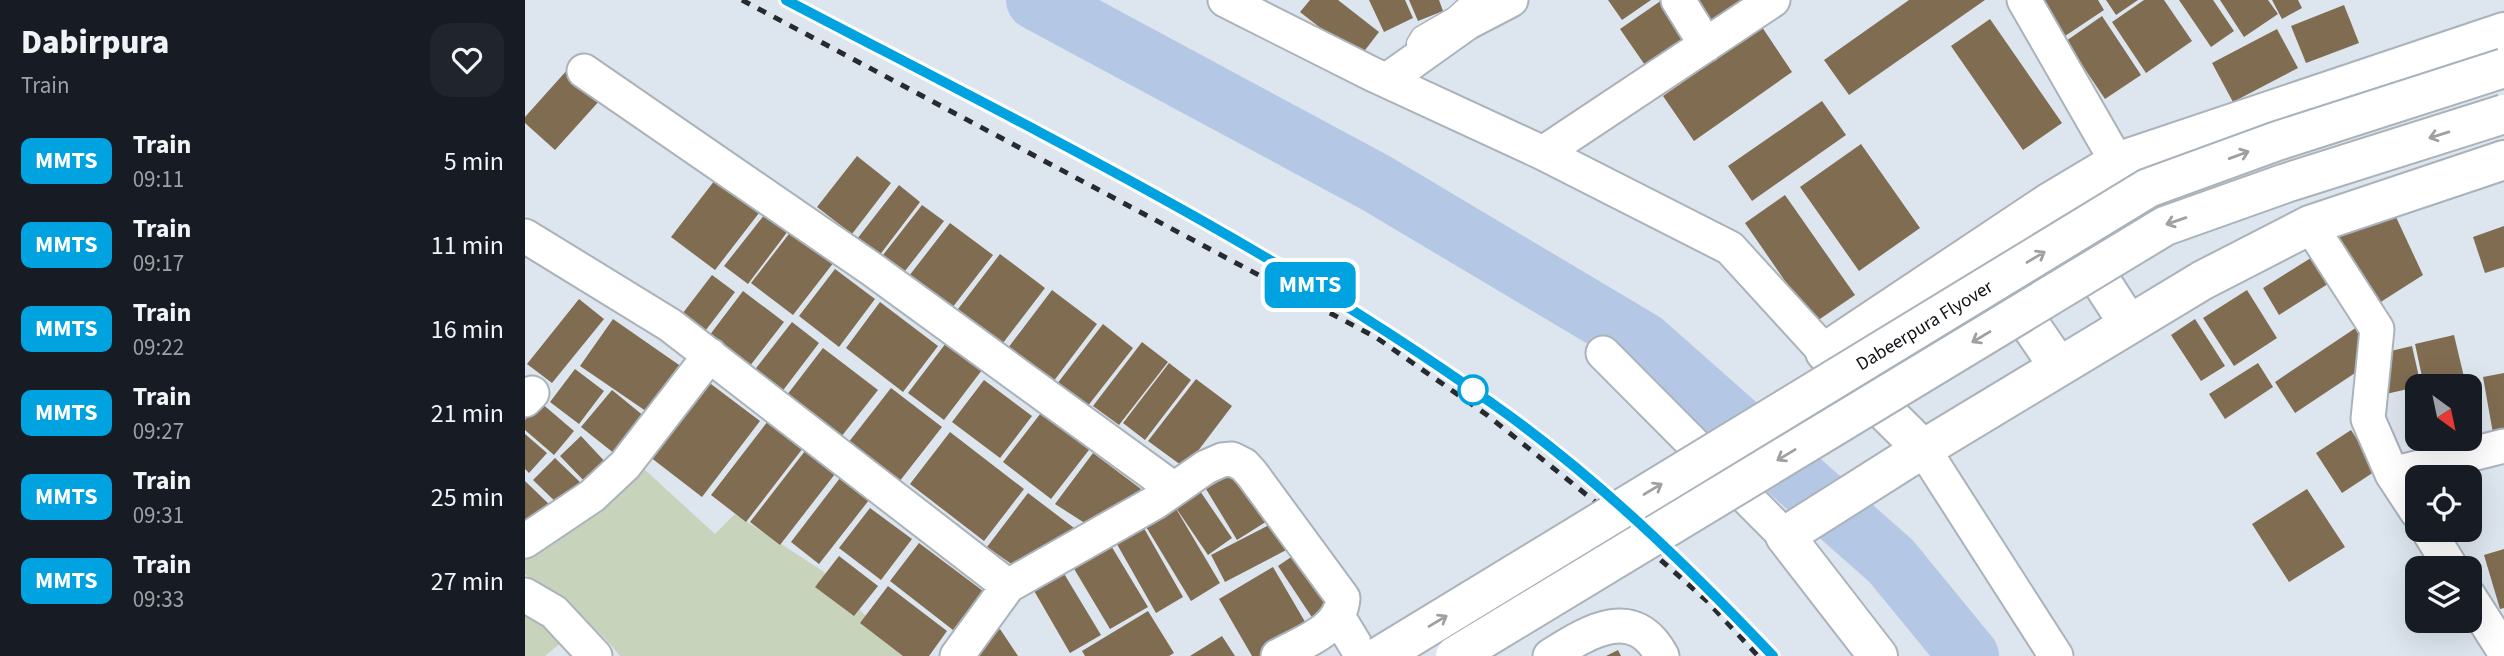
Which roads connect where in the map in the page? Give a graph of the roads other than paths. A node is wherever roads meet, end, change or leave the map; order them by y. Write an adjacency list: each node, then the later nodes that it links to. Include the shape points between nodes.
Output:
1 (1225, 0): 12 (street)
2 (1471, 0): 9 (lane, via 1420,34 1415,43)
3 (1511, 0): 9 (street, via 1467,23)
4 (1678, 0): 8 (street)
5 (2024, 0): 16 (street)
6 (1764, 3): 8 (street)
7 (2504, 32): 16 (main road)
8 (1706, 45): 14 (street)
9 (1419, 58): 12 (street)
10 (2504, 68): 42 (main road, Dabeerpura Flyover, one-way to 10, bridge, via 2148,188)
11 (584, 71): 29 (street, via 873,270)
12 (1387, 80): 14 (street)
13 (2504, 114): 43 (main road, Dabeerpura Flyover, one-way to 43, bridge, via 2165,226)
14 (1543, 153): 22 (street, via 1730,248)
15 (2504, 160): 18 (main road)
16 (2117, 162): 17 (main road)
17 (2050, 202): 20 (main road); 21 (main road)
18 (2309, 225): 21 (main road); 28 (street, via 2377,329 2368,419)
19 (525, 236): 24 (street, via 670,325)
20 (1978, 250): 22 (main road); 25 (main road)
21 (2128, 323): 25 (main road)
22 (1825, 352): 27 (main road)
23 (1603, 353): 32 (street)
24 (710, 355): 31 (street, via 625,466 592,496); 33 (street)
25 (2059, 367): 27 (main road)
26 (2504, 446): 28 (street)
27 (1914, 455): 32 (main road); 47 (street)
28 (2392, 474): 30 (street)
29 (1174, 489): 33 (street); 36 (street, via 1222,460 1244,465 1338,589 1343,598)
30 (2405, 494)
31 (525, 541)
32 (1795, 543): 46 (main road)
33 (1008, 586): 39 (street)
34 (525, 595): 38 (street, via 554,612)
35 (2482, 616): 37 (street)
36 (1339, 618): 40 (street); 41 (street)
37 (2504, 651)
38 (596, 656)
39 (957, 656)
40 (1279, 656)
41 (1362, 656)
42 (1380, 656)
43 (1455, 656)
44 (1550, 656): 45 (street, via 1591,631 1613,626 1639,630)
45 (1662, 656)
46 (1878, 656)
47 (2056, 656)

